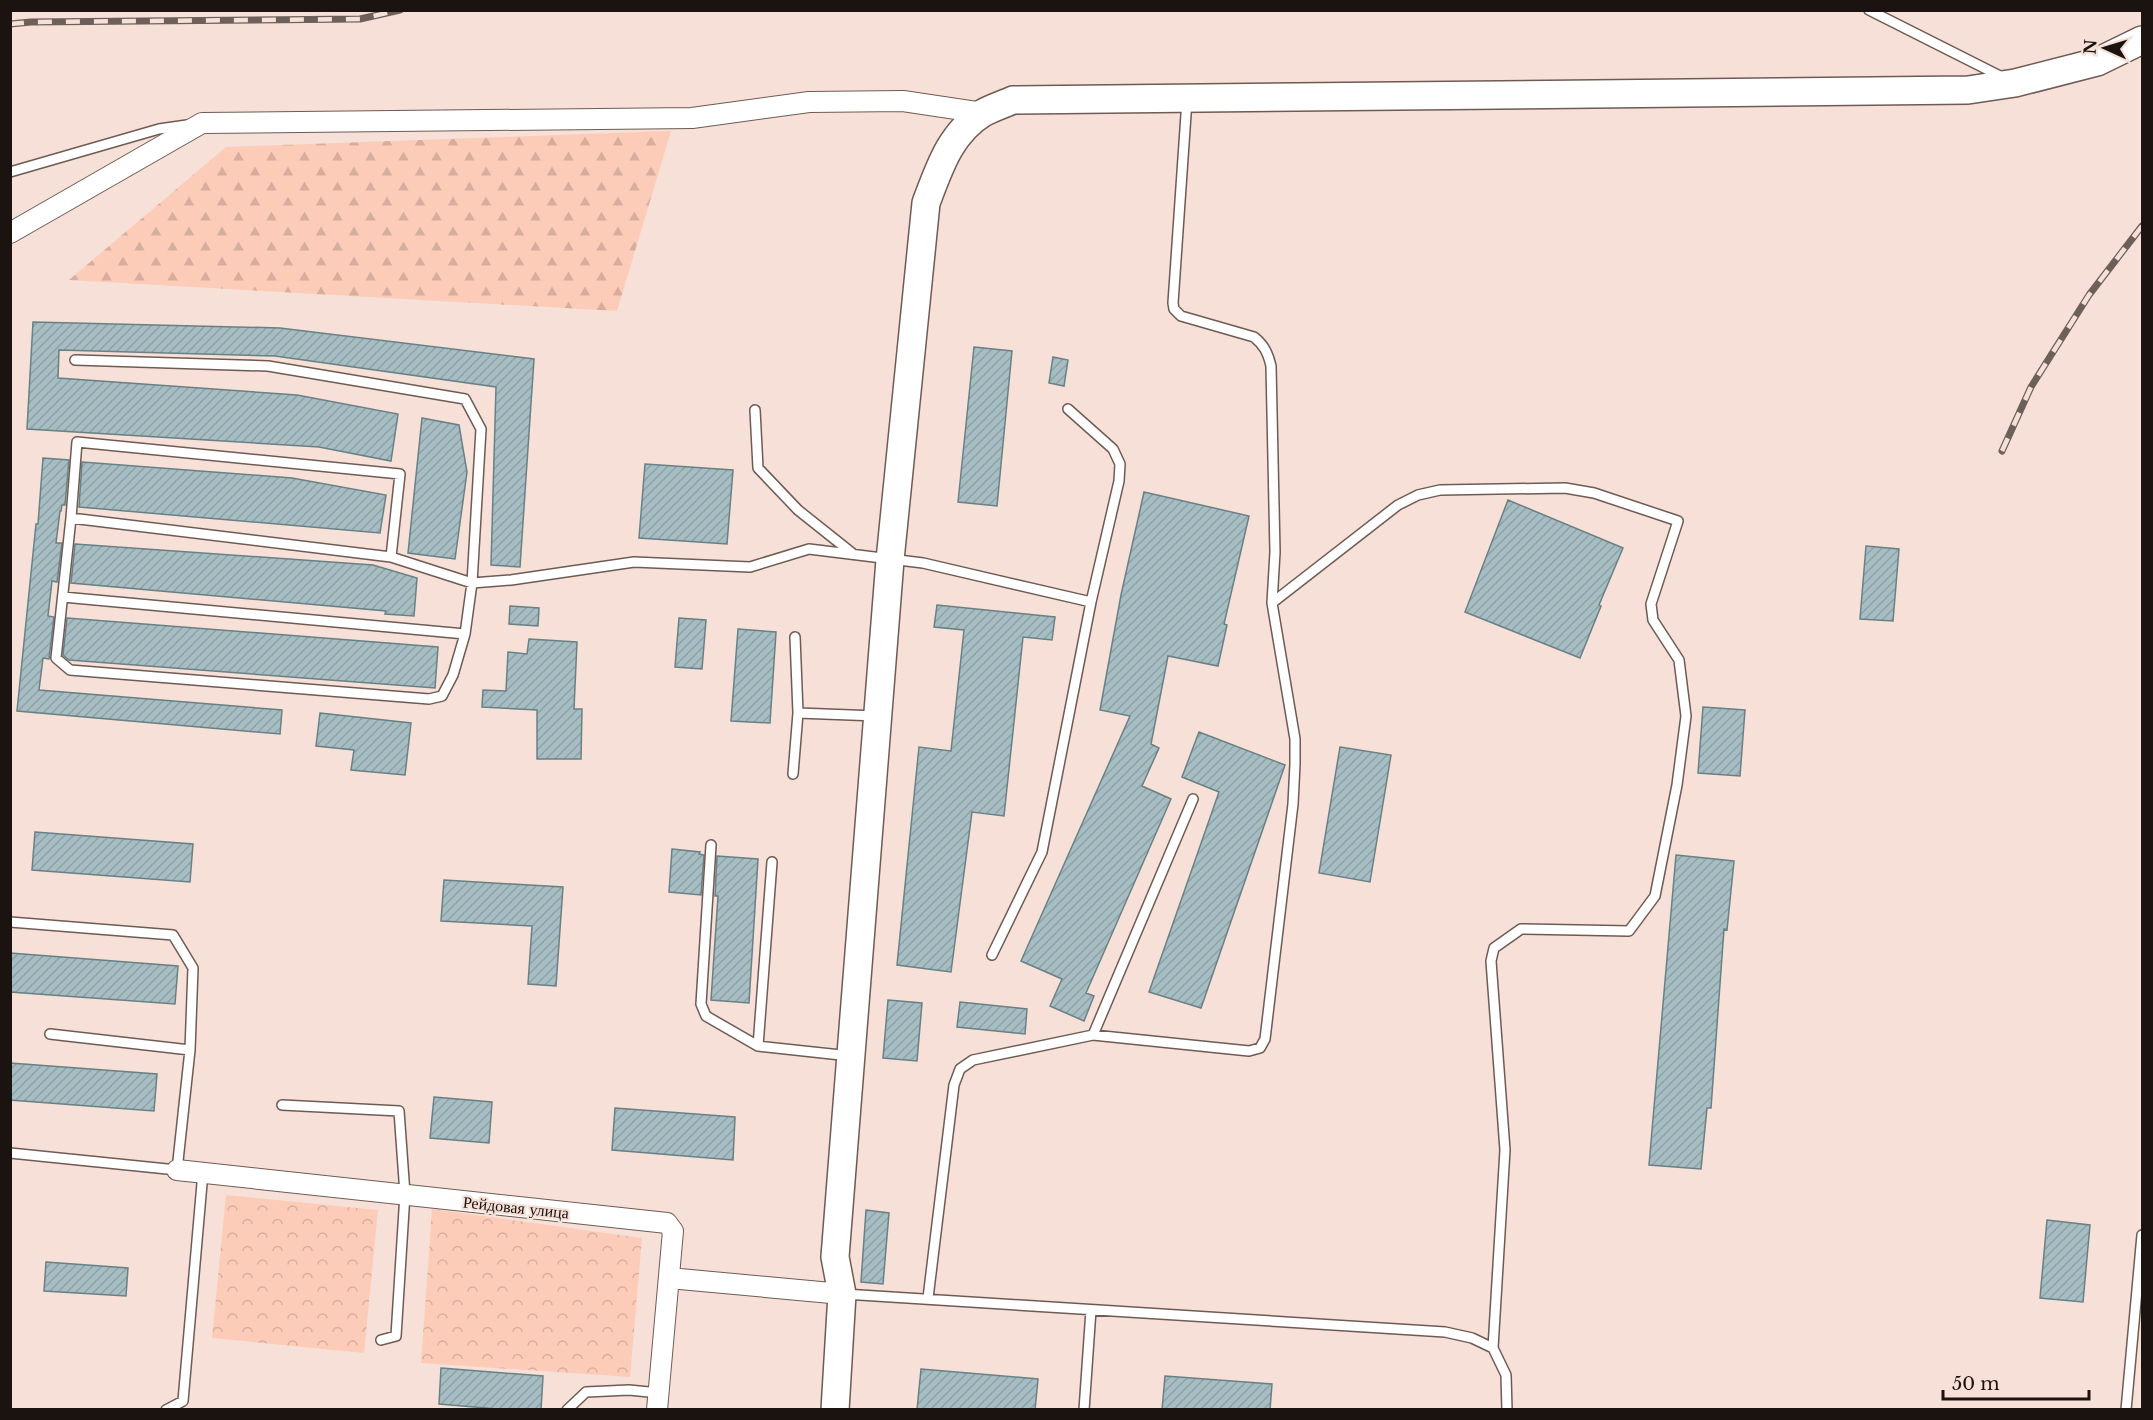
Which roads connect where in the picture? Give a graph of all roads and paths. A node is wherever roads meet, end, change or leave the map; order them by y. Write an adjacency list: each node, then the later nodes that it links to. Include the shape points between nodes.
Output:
1 (1869, 10): 3 (lane)
2 (2142, 40): 3 (main road, via 2097,62)
3 (2015, 83): 4 (main road, via 1968,90)
4 (1187, 99): 5 (main road, via 1013,100); 19 (lane, via 1174,309 1181,316 1254,337 1269,355 1275,552)
5 (983, 113): 6 (street, via 880,101 809,102 692,118); 15 (main road, via 954,141 926,203)
6 (201, 123): 7 (lane, via 159,129); 8 (street)
7 (10, 172)
8 (10, 233)
9 (75, 360): 16 (lane, via 268,366 465,399 481,429)
10 (1068, 409): 18 (lane, via 1113,449 1120,464)
11 (755, 410): 13 (lane, via 759,468 798,510)
12 (71, 518): 14 (lane); 14 (lane, via 77,442 400,474); 17 (lane)
13 (854, 555): 15 (lane); 16 (lane, via 809,549 750,567 634,562)
14 (391, 557): 16 (lane)
15 (890, 560): 18 (lane, via 923,563); 23 (main road)
16 (472, 583): 20 (lane)
17 (63, 597): 20 (lane); 20 (lane, via 56,658 70,670 429,699 442,696 453,675)
18 (1091, 602): 29 (lane, via 1041,852)
19 (1272, 603): 31 (lane, via 1295,739 1295,764 1265,1039 1260,1047 1249,1051); 46 (lane, via 1398,505 1440,490 1565,488 1594,493 1678,521 1651,604 1653,620 1679,660 1686,716 1655,896 1629,931 1521,929 1494,948 1491,961 1505,1150)
20 (465, 634)
21 (795, 637): 22 (lane)
22 (798, 713): 23 (lane); 24 (lane)
23 (877, 716): 34 (main road)
24 (794, 774)
25 (1193, 799): 31 (lane)
26 (711, 845): 32 (lane, via 701,1004 706,1016)
27 (772, 862): 32 (lane)
28 (10, 922): 33 (lane, via 173,935 193,968)
29 (992, 955)
30 (50, 1034): 33 (lane)
31 (1093, 1035): 43 (lane, via 973,1060 960,1069 954,1085)
32 (758, 1046): 34 (lane)
33 (190, 1050): 37 (lane)
34 (852, 1056): 42 (main road, via 835,1257)
35 (282, 1105): 39 (lane, via 399,1111)
36 (10, 1153): 37 (lane)
37 (177, 1170): 38 (street, Рейдовая улица)
38 (203, 1172): 39 (street, Рейдовая улица); 48 (lane, via 183,1401)
39 (405, 1194): 41 (street, Рейдовая улица, via 668,1223 673,1231); 45 (lane, via 396,1336)
40 (2142, 1235): 53 (lane)
41 (669, 1278): 42 (street); 47 (street, Рейдовая улица)
42 (842, 1294): 43 (lane); 50 (main road)
43 (928, 1298): 44 (lane)
44 (1091, 1310): 46 (lane, via 1445,1332); 51 (lane)
45 (381, 1340)
46 (1493, 1348): 52 (lane, via 1506,1375)
47 (658, 1401): 49 (lane, via 629,1390 586,1392)
48 (166, 1410)
49 (567, 1410)
50 (835, 1410)
51 (1084, 1410)
52 (1507, 1410)
53 (2126, 1410)

